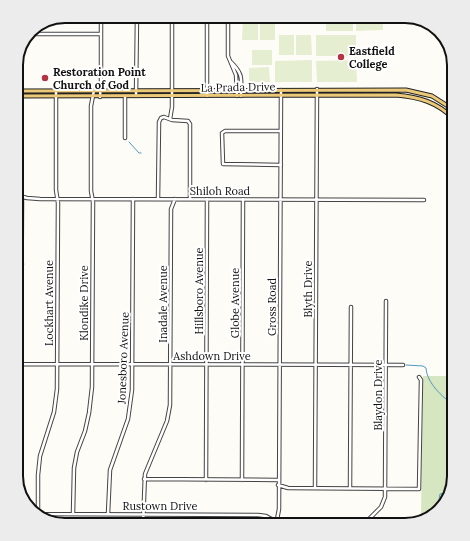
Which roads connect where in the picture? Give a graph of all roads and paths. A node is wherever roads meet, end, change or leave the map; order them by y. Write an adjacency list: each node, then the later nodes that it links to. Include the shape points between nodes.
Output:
1 (102, 23): 7 (street)
2 (137, 23): 16 (street)
3 (172, 23): 20 (street)
4 (207, 23): 21 (street)
5 (228, 23): 8 (street)
6 (37, 34): 7 (street)
7 (102, 34): 15 (street)
8 (229, 60): 17 (street, via 236,75); 18 (street, via 239,71)
9 (281, 89): 10 (main road, La Prada Drive); 18 (main road, La Prada Drive); 22 (street, Gross Road)
10 (317, 89): 11 (main road, La Prada Drive); 23 (street, Blyth Drive)
11 (372, 89): 19 (main road, La Prada Drive); 24 (main road)
12 (23, 90): 13 (main road, La Prada Drive)
13 (56, 90): 14 (main road, La Prada Drive); 26 (street, Lockhart Avenue)
14 (94, 90): 15 (main road, La Prada Drive); 27 (street, Klondike Drive)
15 (100, 90): 16 (main road, La Prada Drive); 33 (street)
16 (136, 90): 20 (main road, La Prada Drive); 29 (street)
17 (237, 90): 18 (main road, La Prada Drive); 21 (main road, La Prada Drive); 30 (street)
18 (241, 90): 31 (street)
19 (411, 90): 32 (main road); 36 (main road, La Prada Drive, via 432,96)
20 (172, 91): 21 (main road, La Prada Drive); 34 (street)
21 (207, 91): 35 (street)
22 (281, 95): 23 (main road, La Prada Drive); 31 (main road, La Prada Drive); 39 (street, Gross Road)
23 (317, 95): 24 (main road, La Prada Drive); 52 (street, Blyth Drive)
24 (372, 95): 32 (main road, La Prada Drive)
25 (23, 96): 26 (main road, La Prada Drive)
26 (56, 96): 27 (main road, La Prada Drive); 43 (street, Lockhart Avenue)
27 (94, 96): 33 (main road, La Prada Drive); 44 (street, Klondike Drive, via 91,106)
28 (125, 96): 29 (main road, La Prada Drive); 33 (main road, La Prada Drive); 40 (street)
29 (136, 96): 34 (main road, La Prada Drive)
30 (237, 96): 31 (main road, La Prada Drive); 35 (main road, La Prada Drive)
31 (241, 96)
32 (410, 96): 37 (main road, La Prada Drive, via 438,105)
33 (100, 97)
34 (172, 97): 35 (main road, La Prada Drive); 38 (street)
35 (207, 97)
36 (447, 104)
37 (446, 112)
38 (170, 119): 46 (street, via 162,117 159,122); 48 (street, via 188,121 190,124)
39 (281, 131): 41 (street, Gross Road); 41 (street, via 223,132 223,164)
40 (125, 138)
41 (281, 166): 51 (street, Gross Road)
42 (23, 196): 43 (street, Shiloh Road)
43 (57, 199): 44 (street, Shiloh Road); 57 (street, Lockhart Avenue)
44 (92, 199): 45 (street, Shiloh Road); 58 (street, Klondike Drive)
45 (133, 199): 46 (street, Shiloh Road); 59 (street, Jonesboro Avenue)
46 (158, 199): 47 (street, Shiloh Road)
47 (175, 199): 48 (street, Shiloh Road); 60 (street, Inadale Avenue, via 171,210)
48 (190, 199): 49 (street, Shiloh Road)
49 (207, 199): 50 (street, Shiloh Road); 61 (street, Hillsboro Avenue)
50 (243, 199): 51 (street, Shiloh Road); 62 (street, Globe Avenue)
51 (280, 199): 52 (street, Shiloh Road); 63 (street, Gross Road)
52 (317, 200): 53 (street, Shiloh Road); 64 (street, Blyth Drive)
53 (424, 200)
54 (386, 301): 66 (street, Blaydon Drive)
55 (351, 307): 65 (street)
56 (23, 364): 57 (street, Ashdown Drive)
57 (57, 364): 58 (street, Ashdown Drive); 77 (street, Lockhart Avenue, via 56,402 42,447)
58 (92, 364): 59 (street, Ashdown Drive); 79 (street, Klondike Drive, via 89,413 74,468)
59 (132, 364): 60 (street, Ashdown Drive); 80 (street, Jonesboro Avenue, via 128,419 110,470)
60 (171, 364): 61 (street, Ashdown Drive); 69 (street, Inadale Avenue, via 169,413)
61 (207, 364): 62 (street, Ashdown Drive); 70 (street, Hillsboro Avenue)
62 (243, 364): 63 (street, Ashdown Drive); 71 (street, Globe Avenue)
63 (279, 364): 64 (street, Ashdown Drive); 72 (street, Gross Road)
64 (316, 365): 65 (street, Ashdown Drive); 74 (street, Blyth Drive)
65 (351, 365): 66 (street, Ashdown Drive); 75 (street)
66 (386, 365): 67 (street, Ashdown Drive); 76 (street, Blaydon Drive)
67 (404, 365)
68 (419, 377): 76 (street, via 419,489)
69 (144, 479): 70 (street); 81 (street, Inadale Avenue)
70 (206, 480): 71 (street)
71 (242, 480): 72 (street)
72 (278, 480): 73 (street, Gross Road)
73 (278, 485): 74 (street, via 288,488); 84 (street, Gross Road)
74 (315, 488): 75 (street)
75 (350, 488): 76 (street)
76 (385, 488): 85 (street, via 381,507)
77 (37, 507)
78 (47, 514): 79 (street, Rustown Drive)
79 (73, 514): 80 (street, Rustown Drive)
80 (108, 514): 81 (street, Rustown Drive)
81 (143, 514): 82 (street, Inadale Avenue); 83 (street, Rustown Drive, via 258,515)
82 (143, 518)
83 (269, 518)
84 (277, 518)
85 (370, 518)

